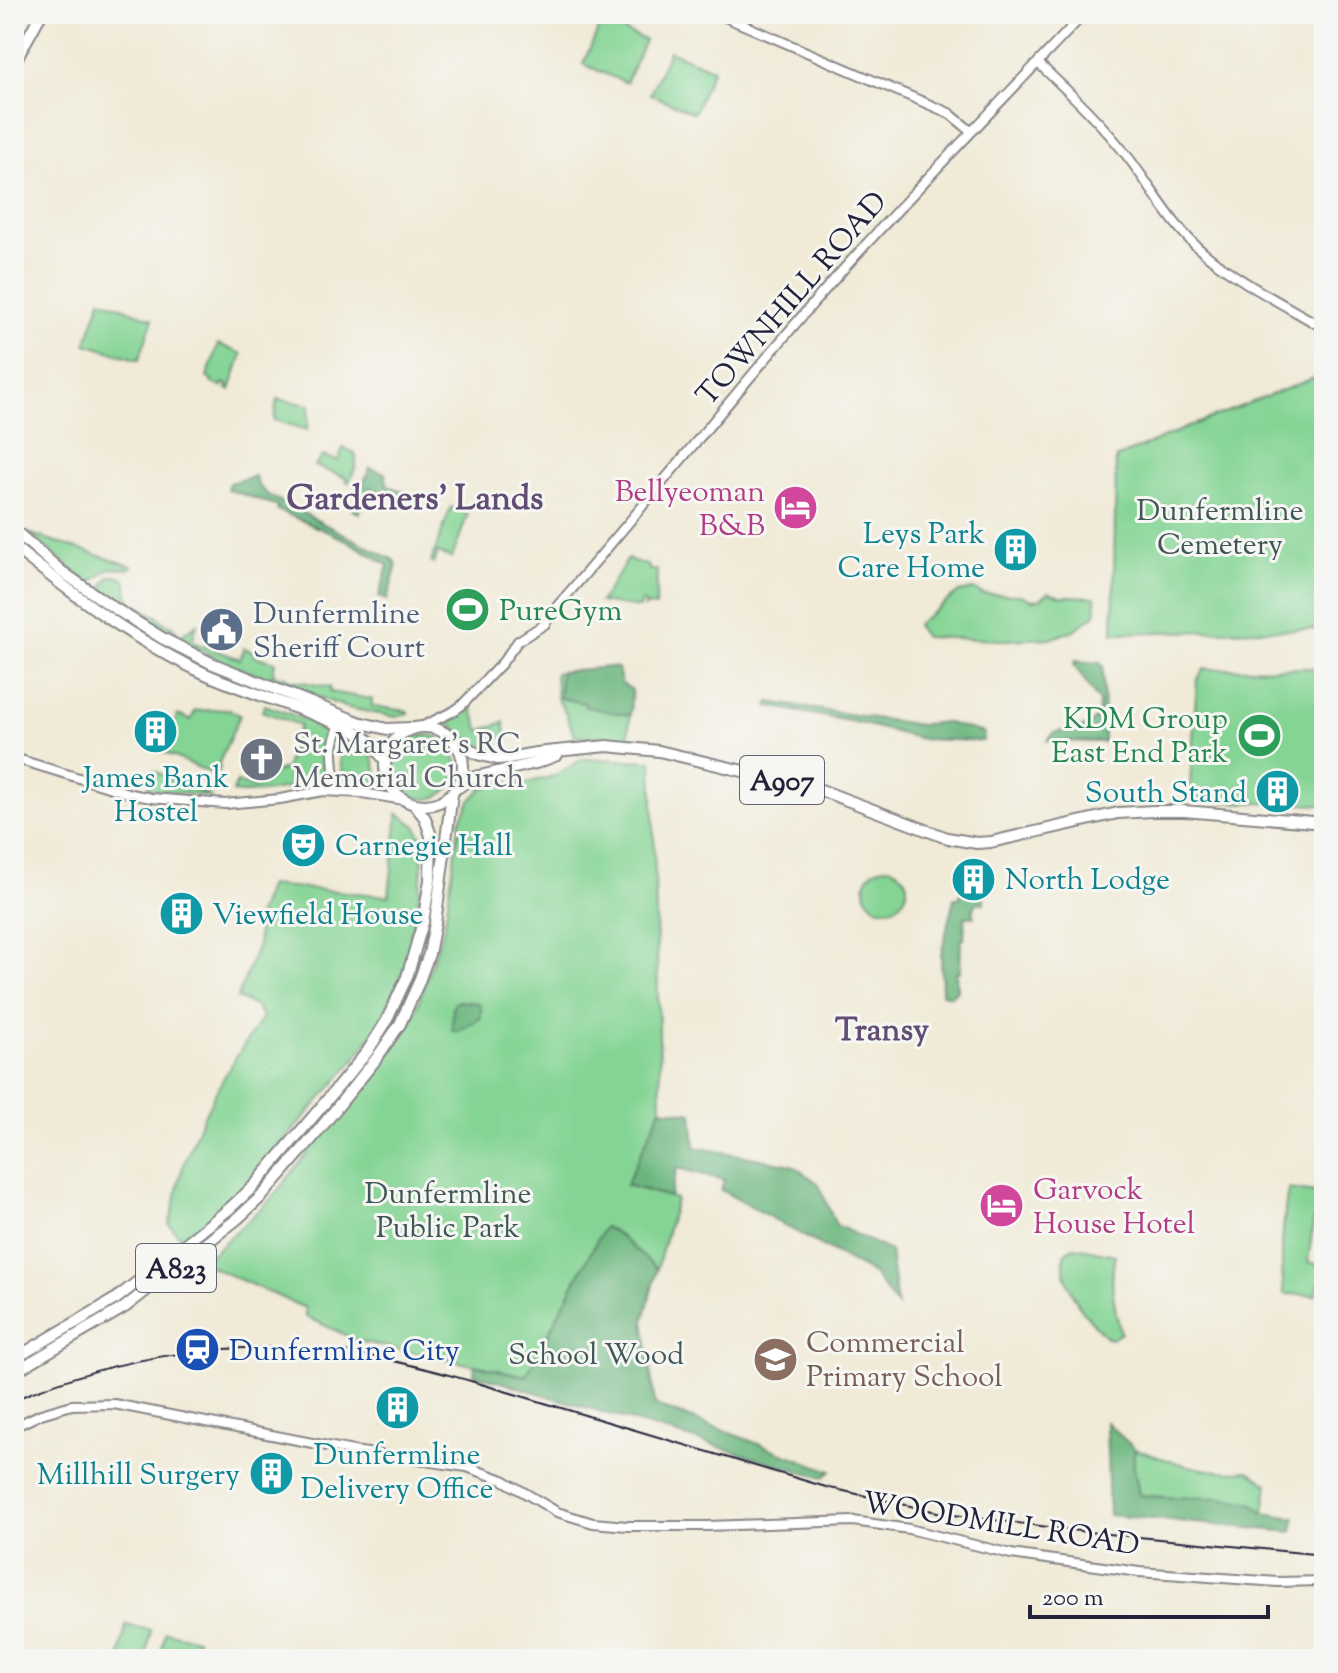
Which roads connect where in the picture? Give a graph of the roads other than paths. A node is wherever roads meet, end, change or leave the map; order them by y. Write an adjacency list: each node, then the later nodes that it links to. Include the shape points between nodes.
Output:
1 (41, 14): 4 (main road)
2 (718, 14): 6 (street, via 949,113)
3 (1084, 14): 5 (street, TOWNHILL ROAD)
4 (14, 63)
5 (1038, 63): 6 (street, TOWNHILL ROAD); 7 (street, via 1092,115 1202,251)
6 (971, 131): 11 (street, TOWNHILL ROAD, via 824,292 545,624 515,644 462,705)
7 (1324, 328)
8 (14, 530): 10 (main road, A907, via 61,571 162,638)
9 (14, 547): 10 (main road, A907, via 84,602 156,648 207,674)
10 (342, 720): 12 (main road, A907); 16 (main road, A907); 17 (street, via 333,747 333,780)
11 (423, 726): 12 (main road, A907); 13 (main road, A907)
12 (411, 728): 16 (main road, via 395,738)
13 (450, 736): 14 (main road, A907, via 469,750 497,759); 18 (main road, via 463,763)
14 (566, 751): 18 (main road, A907, via 471,778); 20 (main road, A907, via 607,746 659,751 795,782 963,841 991,842 1118,813 1153,811)
15 (14, 758): 17 (street, via 151,798 244,803)
16 (385, 760): 19 (main road, A907, via 389,784)
17 (323, 791): 19 (street)
18 (454, 792): 19 (main road, A907, via 430,805); 22 (main road, A823, via 429,954 400,1024 376,1059 263,1195 194,1255 125,1307)
19 (409, 802): 21 (main road, A823, via 425,818 431,836 423,922 407,977 367,1052 229,1209 117,1298)
20 (1324, 823)
21 (14, 1359)
22 (14, 1372)
23 (14, 1427): 24 (street, WOODMILL ROAD, via 72,1405 114,1404 353,1451 461,1466 490,1474 557,1512 593,1523 853,1521 1011,1554 1139,1572)
24 (1324, 1581)

